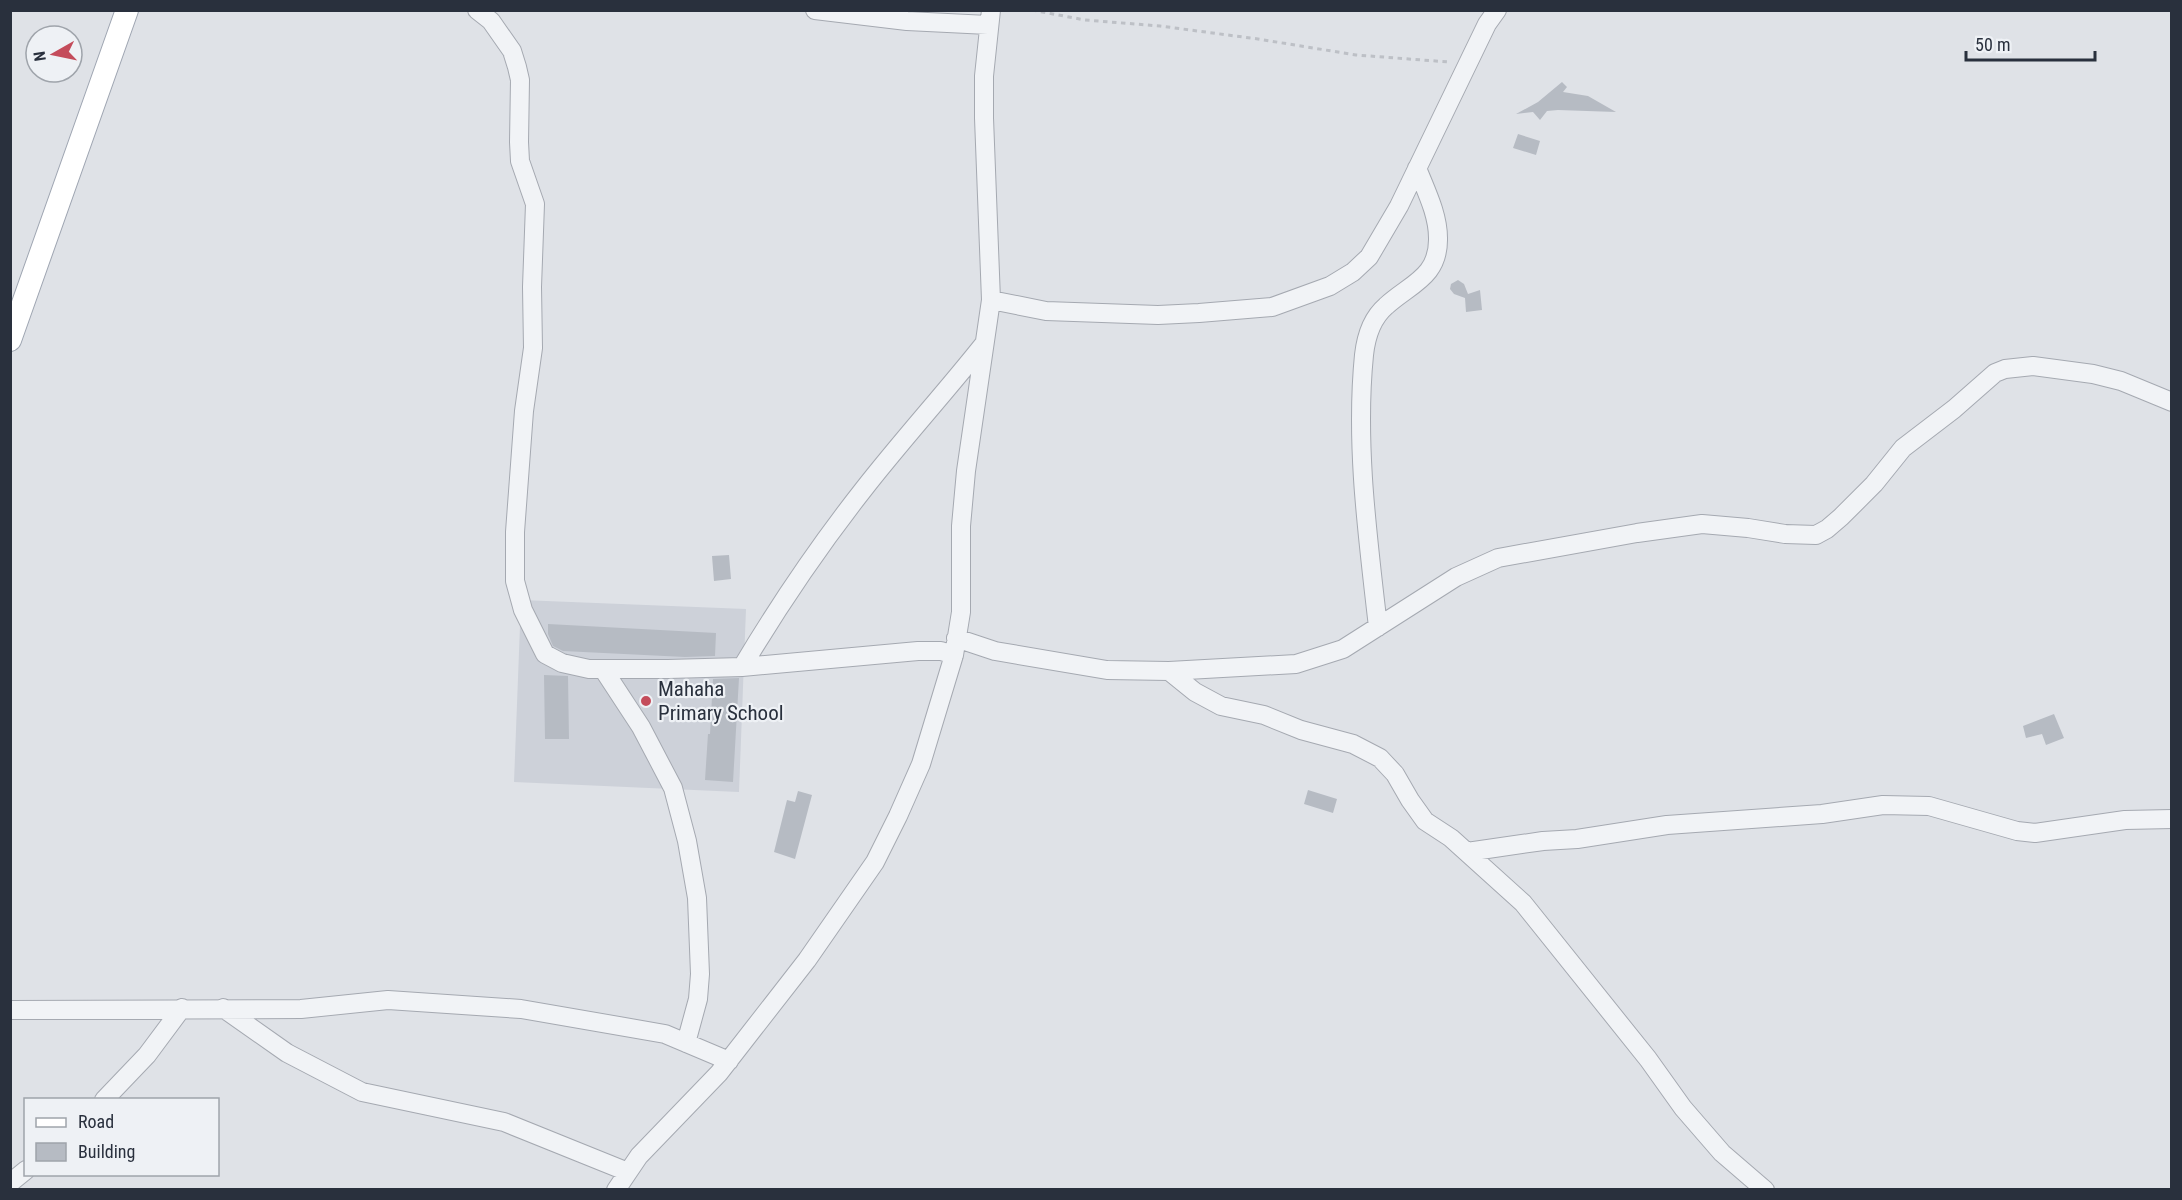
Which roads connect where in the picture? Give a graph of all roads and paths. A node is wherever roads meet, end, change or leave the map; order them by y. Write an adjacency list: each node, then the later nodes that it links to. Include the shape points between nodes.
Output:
1 (127, 10): 10 (main road)
2 (477, 10): 16 (street, via 491,21 512,51 517,67 520,161 535,204 533,348 524,411 515,580 523,610 544,654 562,663)
3 (814, 10): 6 (street, via 907,21)
4 (1032, 10): 7 (path, via 1356,55)
5 (1497, 10): 7 (street)
6 (989, 18): 9 (street, via 984,118)
7 (1468, 63): 8 (street)
8 (1417, 168): 9 (street, via 1369,257 1330,286 1272,307 1158,315 1046,311); 13 (street, via 1434,212 1437,252 1422,279 1384,308 1368,333 1364,354 1363,459)
9 (991, 300): 11 (street)
10 (10, 339)
11 (983, 345): 14 (street, via 966,471 961,526 961,612); 15 (street, via 863,490 797,578)
12 (2172, 402): 13 (street, via 2093,374 2033,366 2005,369 1903,448 1841,517 1816,535 1702,524 1498,558 1456,577)
13 (1378, 627): 17 (street, via 1343,649 1296,664)
14 (955, 647): 15 (street); 17 (street, via 1107,670); 24 (street, via 921,764 874,862 807,960)
15 (742, 667): 16 (street)
16 (603, 669): 23 (street, via 641,727 673,788 687,842 697,898 700,974 698,999)
17 (1169, 671): 19 (street, via 1221,706 1264,715 1353,744 1380,758 1425,821)
18 (2172, 819): 19 (street, via 2125,820 2035,833 1929,806 1883,805 1822,814 1667,825)
19 (1467, 852): 30 (street, via 1523,903 1722,1154)
20 (182, 1008): 21 (street); 22 (street); 25 (street, via 147,1055)
21 (223, 1008): 23 (street, via 301,1009 388,1000 510,1008 665,1034); 27 (street, via 287,1053 362,1092 504,1122)
22 (10, 1010)
23 (686, 1043): 24 (street)
24 (729, 1061): 27 (street)
25 (106, 1098)
26 (24, 1172): 28 (street)
27 (628, 1172): 29 (street)
28 (10, 1183)
29 (616, 1190)
30 (1765, 1190)

